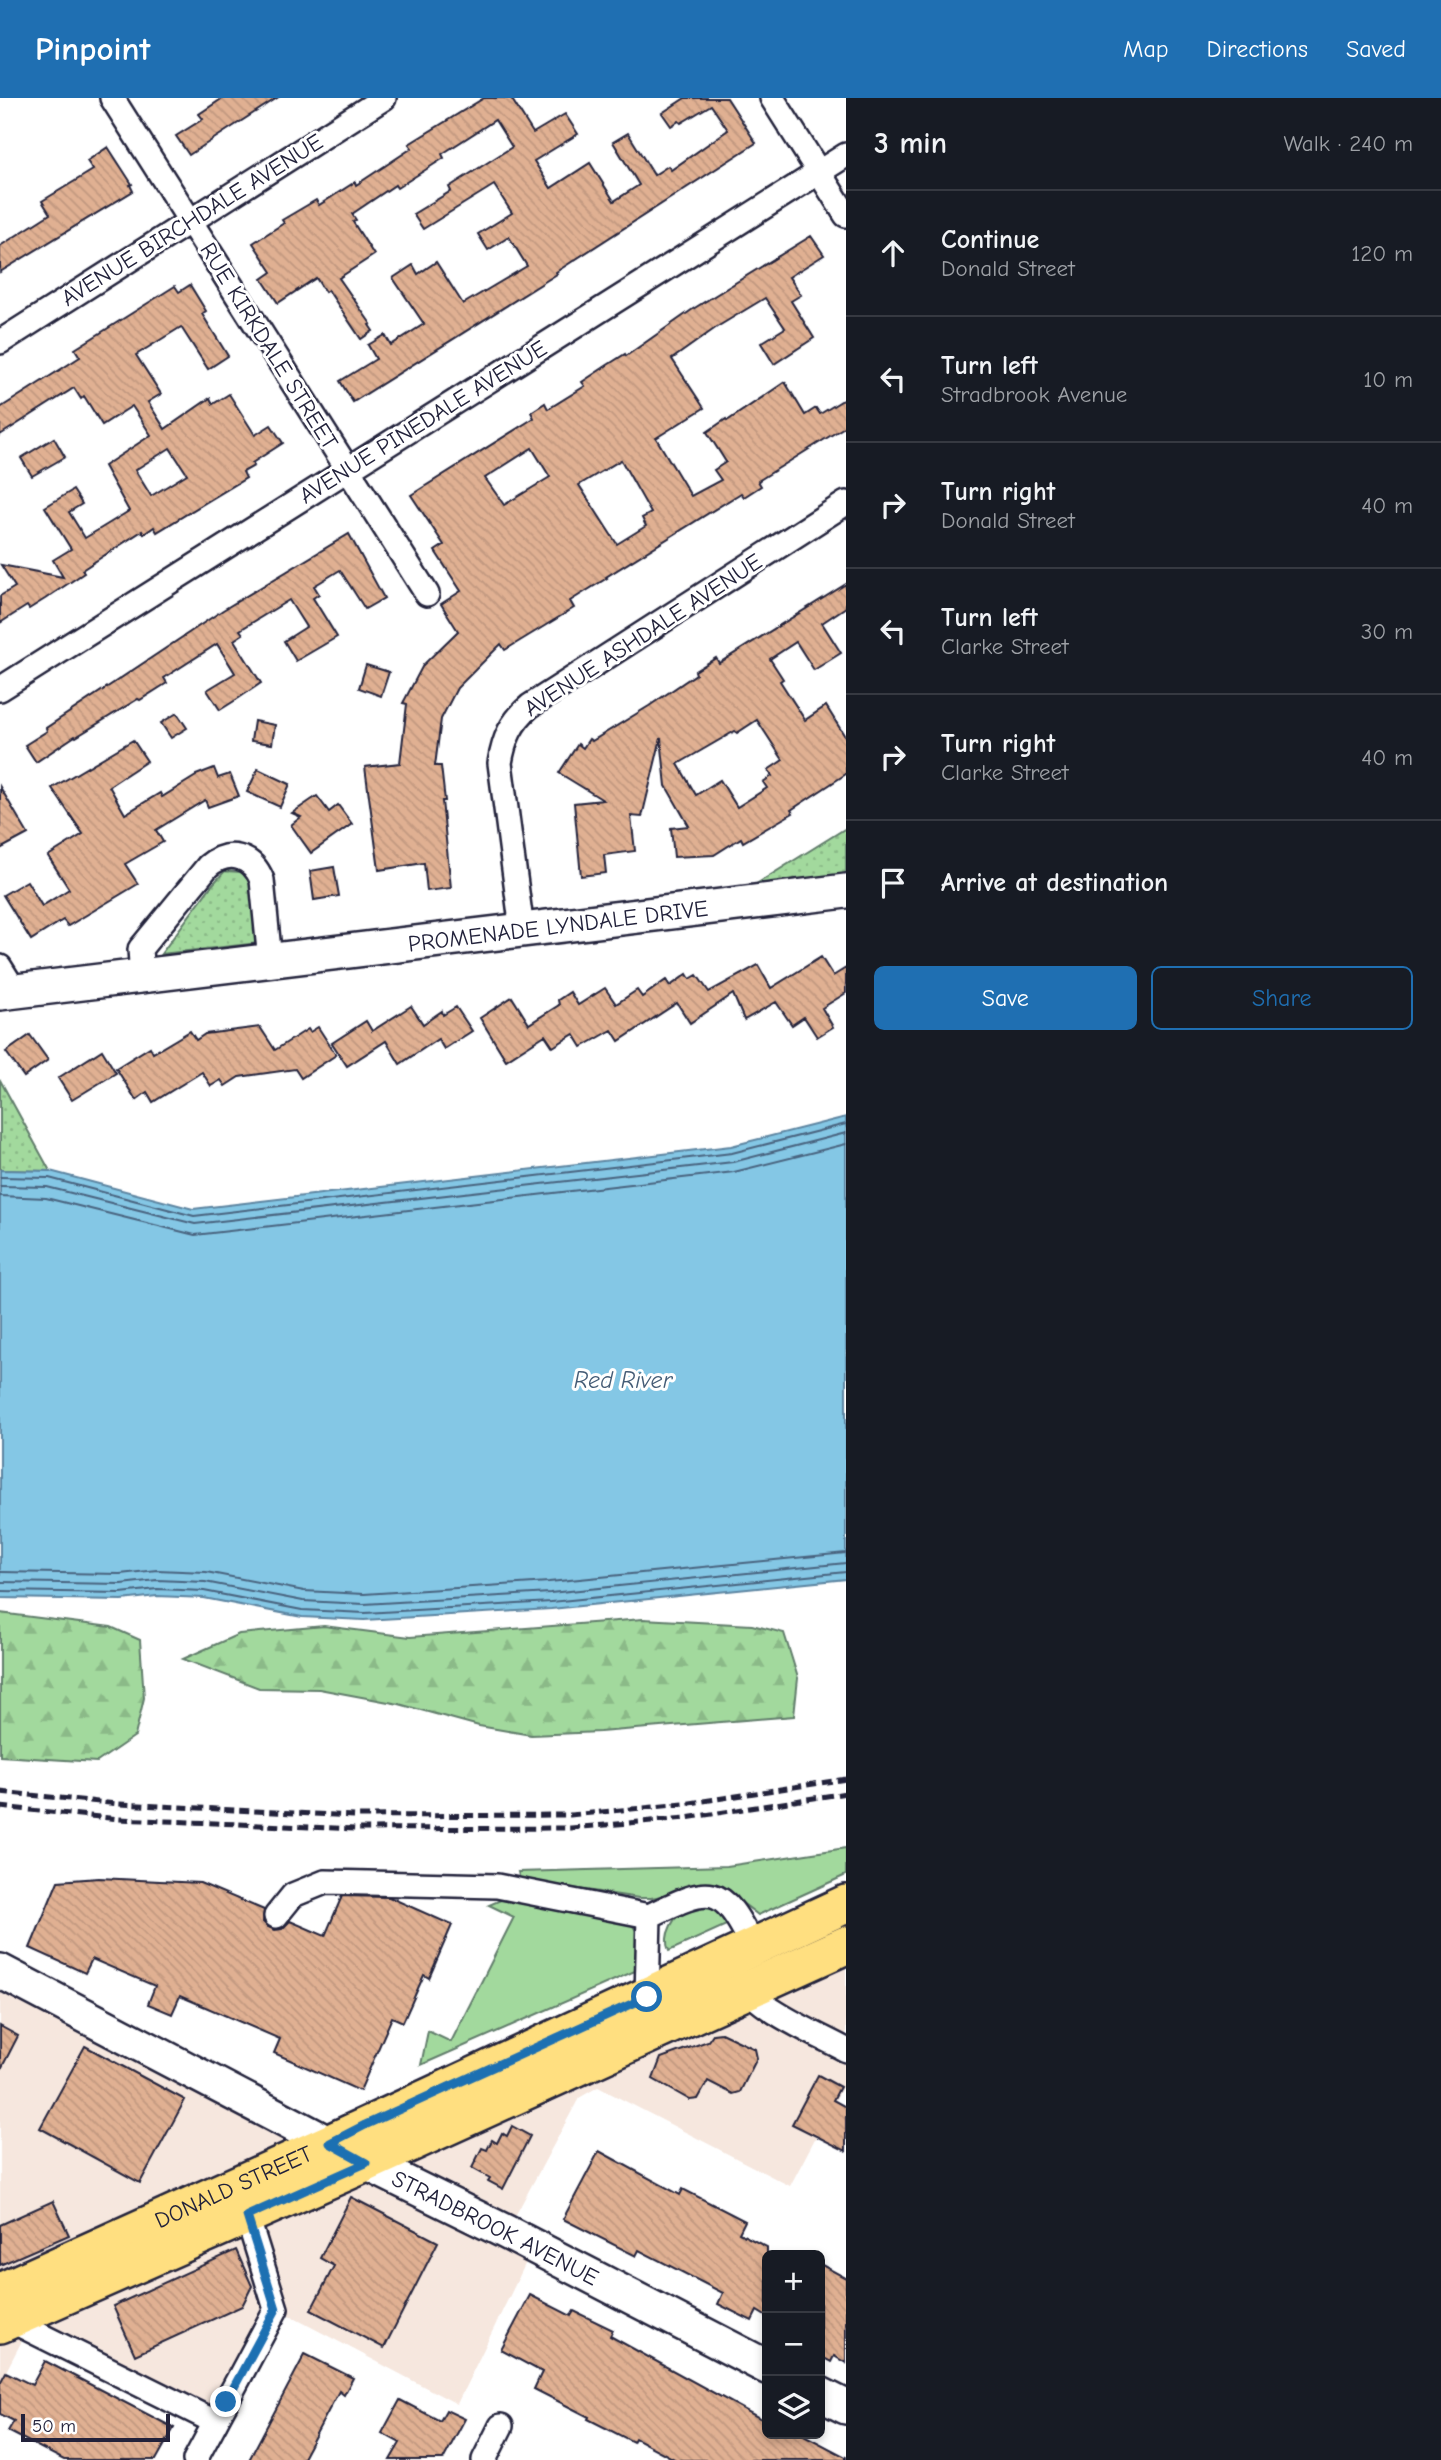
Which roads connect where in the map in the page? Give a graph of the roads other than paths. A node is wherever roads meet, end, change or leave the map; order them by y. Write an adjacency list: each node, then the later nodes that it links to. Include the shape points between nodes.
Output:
1 (112, 98): 7 (street, RUE KIRKDALE STREET)
2 (384, 98): 7 (street, AVENUE BIRCHDALE AVENUE)
3 (772, 98): 5 (street)
4 (846, 155): 5 (street, AVENUE PINEDALE AVENUE)
5 (819, 173): 6 (street); 9 (street, AVENUE PINEDALE AVENUE)
6 (846, 215)
7 (190, 221): 8 (street, AVENUE BIRCHDALE AVENUE); 9 (street, RUE KIRKDALE STREET)
8 (0, 342)
9 (347, 469): 11 (street, RUE KIRKDALE STREET); 12 (street, AVENUE PINEDALE AVENUE)
10 (846, 503): 14 (street, AVENUE ASHDALE AVENUE, via 530,706 510,727 500,763)
11 (427, 594)
12 (0, 689)
13 (846, 891): 14 (street, PROMENADE LYNDALE DRIVE)
14 (522, 930): 15 (street, PROMENADE LYNDALE DRIVE)
15 (270, 961): 16 (street, PROMENADE LYNDALE DRIVE); 16 (street, via 262,880 249,861 233,856 208,866 140,949)
16 (142, 977): 17 (street, PROMENADE LYNDALE DRIVE)
17 (5, 984)
18 (846, 1904): 22 (main road, DONALD STREET)
19 (276, 1916): 20 (street, via 293,1895 326,1882 497,1886)
20 (649, 1916): 22 (street, via 682,1900 718,1896 730,1905); 25 (street)
21 (846, 1945): 24 (main road, DONALD STREET)
22 (742, 1952): 24 (street); 25 (main road, DONALD STREET)
23 (0, 1971): 27 (street, STRADBROOK AVENUE)
24 (747, 1990): 26 (street, via 761,2004); 28 (main road, DONALD STREET)
25 (647, 1997): 27 (main road, DONALD STREET)
26 (846, 2050)
27 (330, 2143): 28 (street, STRADBROOK AVENUE); 30 (main road, DONALD STREET)
28 (366, 2163): 29 (main road, DONALD STREET); 31 (street, STRADBROOK AVENUE)
29 (247, 2216): 30 (main road, DONALD STREET); 34 (street, via 276,2309)
30 (3, 2312): 34 (street)
31 (762, 2364)
32 (825, 2396): 33 (street)
33 (846, 2407)
34 (215, 2422): 36 (street)
35 (501, 2426): 37 (street)
36 (195, 2460)
37 (484, 2460)

